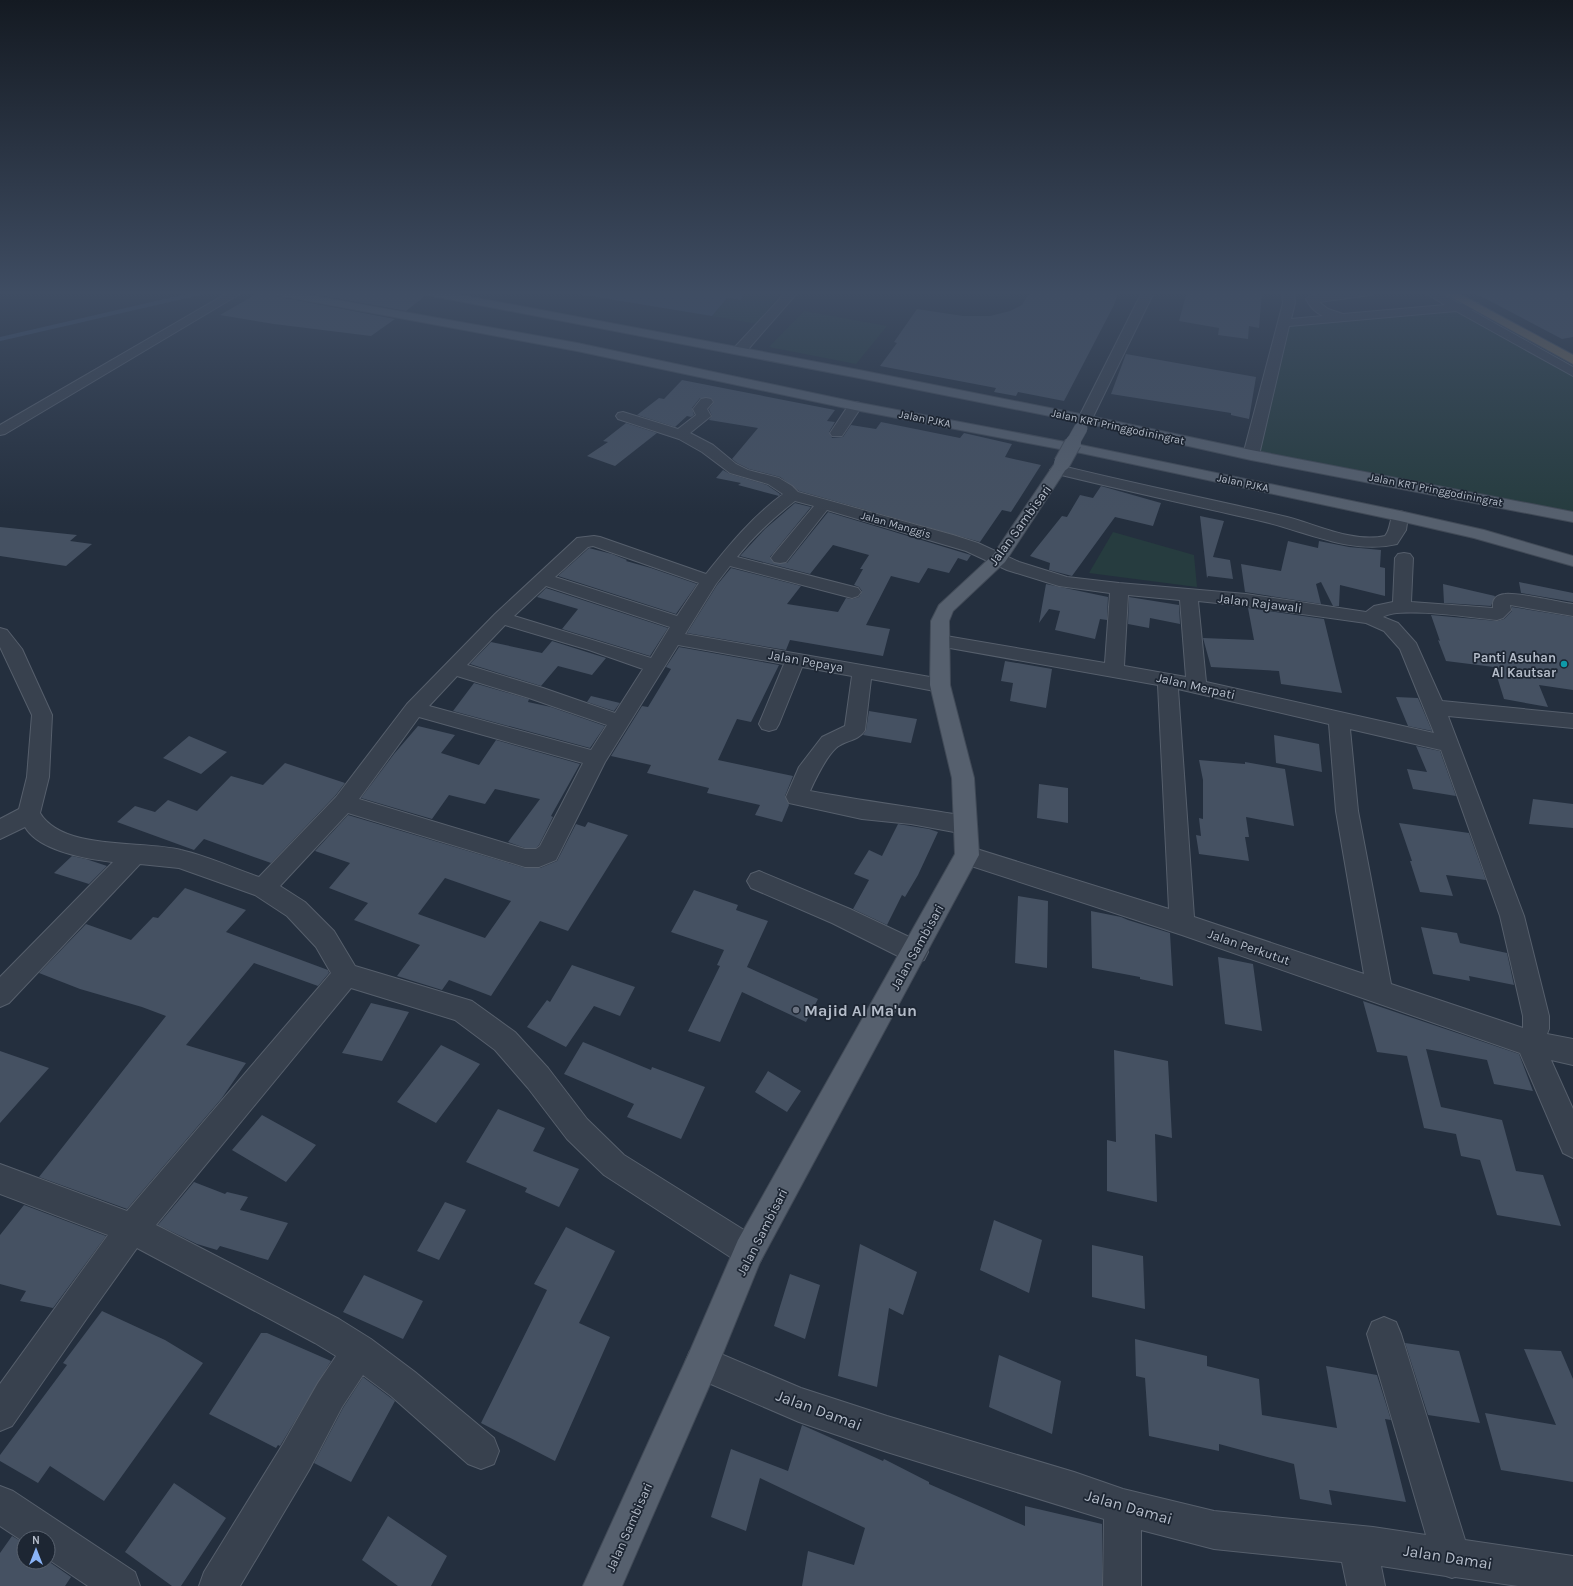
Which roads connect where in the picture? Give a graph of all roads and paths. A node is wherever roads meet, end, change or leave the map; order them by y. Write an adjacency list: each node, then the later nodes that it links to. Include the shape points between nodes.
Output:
1 (111, 366): 12 (street)
2 (667, 366): 9 (main road, Jalan PJKA)
3 (810, 366): 11 (main road, Jalan KRT Pringgodiningrat)
4 (1112, 366): 11 (street)
5 (1272, 366): 15 (street)
6 (1562, 366): 7 (street)
7 (1573, 372)
8 (706, 402): 13 (street, via 700,410 704,416)
9 (855, 406): 14 (street); 19 (main road, Jalan PJKA, via 1074,447)
10 (623, 416): 13 (street)
11 (1083, 424): 15 (main road, Jalan KRT Pringgodiningrat); 16 (main road, Jalan Sambisari, bridge)
12 (0, 431)
13 (680, 434): 17 (street, via 710,449 722,462 734,469 783,484)
14 (837, 434)
15 (1251, 455): 20 (main road, Jalan KRT Pringgodiningrat)
16 (1060, 467): 19 (street, via 1150,492 1289,522 1368,543 1391,540 1398,530); 22 (main road, Jalan Sambisari)
17 (792, 495): 18 (street, Jalan Manggis); 24 (street, via 767,514 746,535)
18 (824, 504): 21 (street); 22 (street, Jalan Manggis, via 947,539)
19 (1400, 516): 25 (main road, Jalan PJKA, via 1478,534)
20 (1573, 517)
21 (780, 558)
22 (999, 558): 28 (street, Jalan Rajawali, via 1026,571 1065,582); 37 (main road, Jalan Sambisari, via 945,609 940,621)
23 (1404, 558): 31 (street)
24 (727, 560): 27 (street); 29 (street)
25 (1573, 561)
26 (542, 579): 27 (street, via 583,542 588,541); 33 (street); 35 (street, Jalan Pepaya)
27 (709, 581): 35 (street)
28 (1119, 589): 30 (street, Jalan Rajawali); 41 (street)
29 (852, 592)
30 (1189, 596): 34 (street, Jalan Rajawali, via 1246,600); 45 (street)
31 (1402, 608): 32 (street, via 1497,614 1502,610 1501,602 1507,599); 34 (street, via 1378,611)
32 (1573, 610)
33 (501, 618): 39 (street); 40 (street)
34 (1370, 618): 46 (street, Jalan Rajawali, via 1390,627 1409,647)
35 (677, 631): 38 (street, Jalan Pepaya); 39 (street)
36 (0, 634): 55 (street, via 12,649 42,715 38,777)
37 (940, 641): 41 (street, Jalan Merpati); 44 (main road, Jalan Sambisari)
38 (795, 660): 42 (street, Jalan Pepaya); 51 (street)
39 (655, 666): 50 (street)
40 (454, 668): 47 (street); 50 (street)
41 (1114, 670): 43 (street, Jalan Merpati)
42 (862, 671): 44 (street, Jalan Pepaya); 56 (street, via 855,730 829,742 807,773 797,797 862,810)
43 (1168, 680): 45 (street, Jalan Merpati); 62 (street)
44 (940, 685): 56 (main road, Jalan Sambisari, via 963,778)
45 (1196, 686): 48 (street, Jalan Merpati)
46 (1435, 708): 49 (street); 52 (street, Jalan Rajawali)
47 (414, 709): 53 (street); 54 (street)
48 (1339, 719): 52 (street, Jalan Merpati); 65 (street, via 1348,811)
49 (1573, 721)
50 (619, 722): 53 (street)
51 (769, 724)
52 (1449, 744): 67 (street, Jalan Rajawali, via 1512,916 1536,1016 1536,1029)
53 (596, 759): 54 (street, via 548,853 538,858 525,858)
54 (344, 803): 61 (street)
55 (29, 814): 57 (street); 58 (street, via 38,829 72,845)
56 (965, 825): 59 (main road, Jalan Sambisari)
57 (0, 830)
58 (135, 854): 61 (street, via 180,859); 66 (street)
59 (967, 855): 62 (street, Jalan Perkutut); 63 (main road, Jalan Sambisari)
60 (759, 881): 63 (street, via 841,916)
61 (263, 888): 64 (street, via 296,909 325,939)
62 (1182, 924): 65 (street, Jalan Perkutut)
63 (915, 952): 72 (main road, Jalan Sambisari)
64 (346, 975): 71 (street); 72 (street, via 463,1010 505,1041 538,1078 577,1129 614,1166)
65 (1380, 992): 67 (street, Jalan Perkutut)
66 (0, 995)
67 (1530, 1043): 68 (street, Jalan Perkutut); 69 (street)
68 (1573, 1052)
69 (1573, 1143)
70 (0, 1179): 71 (street)
71 (132, 1229): 74 (street, via 327,1331); 76 (street)
72 (749, 1252): 75 (main road, Jalan Sambisari)
73 (1384, 1334): 81 (street)
74 (360, 1351): 77 (street); 84 (street, via 330,1395 296,1457)
75 (702, 1363): 79 (street, Jalan Damai, via 799,1405); 85 (main road, Jalan Sambisari)
76 (0, 1414)
77 (481, 1451)
78 (0, 1504): 83 (street)
79 (1123, 1507): 80 (street, Jalan Damai, via 1214,1530); 86 (street)
80 (1357, 1545): 81 (street, Jalan Damai); 87 (street)
81 (1452, 1558): 82 (street, Jalan Damai)
82 (1570, 1579)
83 (121, 1586)
84 (218, 1586)
85 (602, 1586)
86 (1122, 1586)
87 (1366, 1586)

